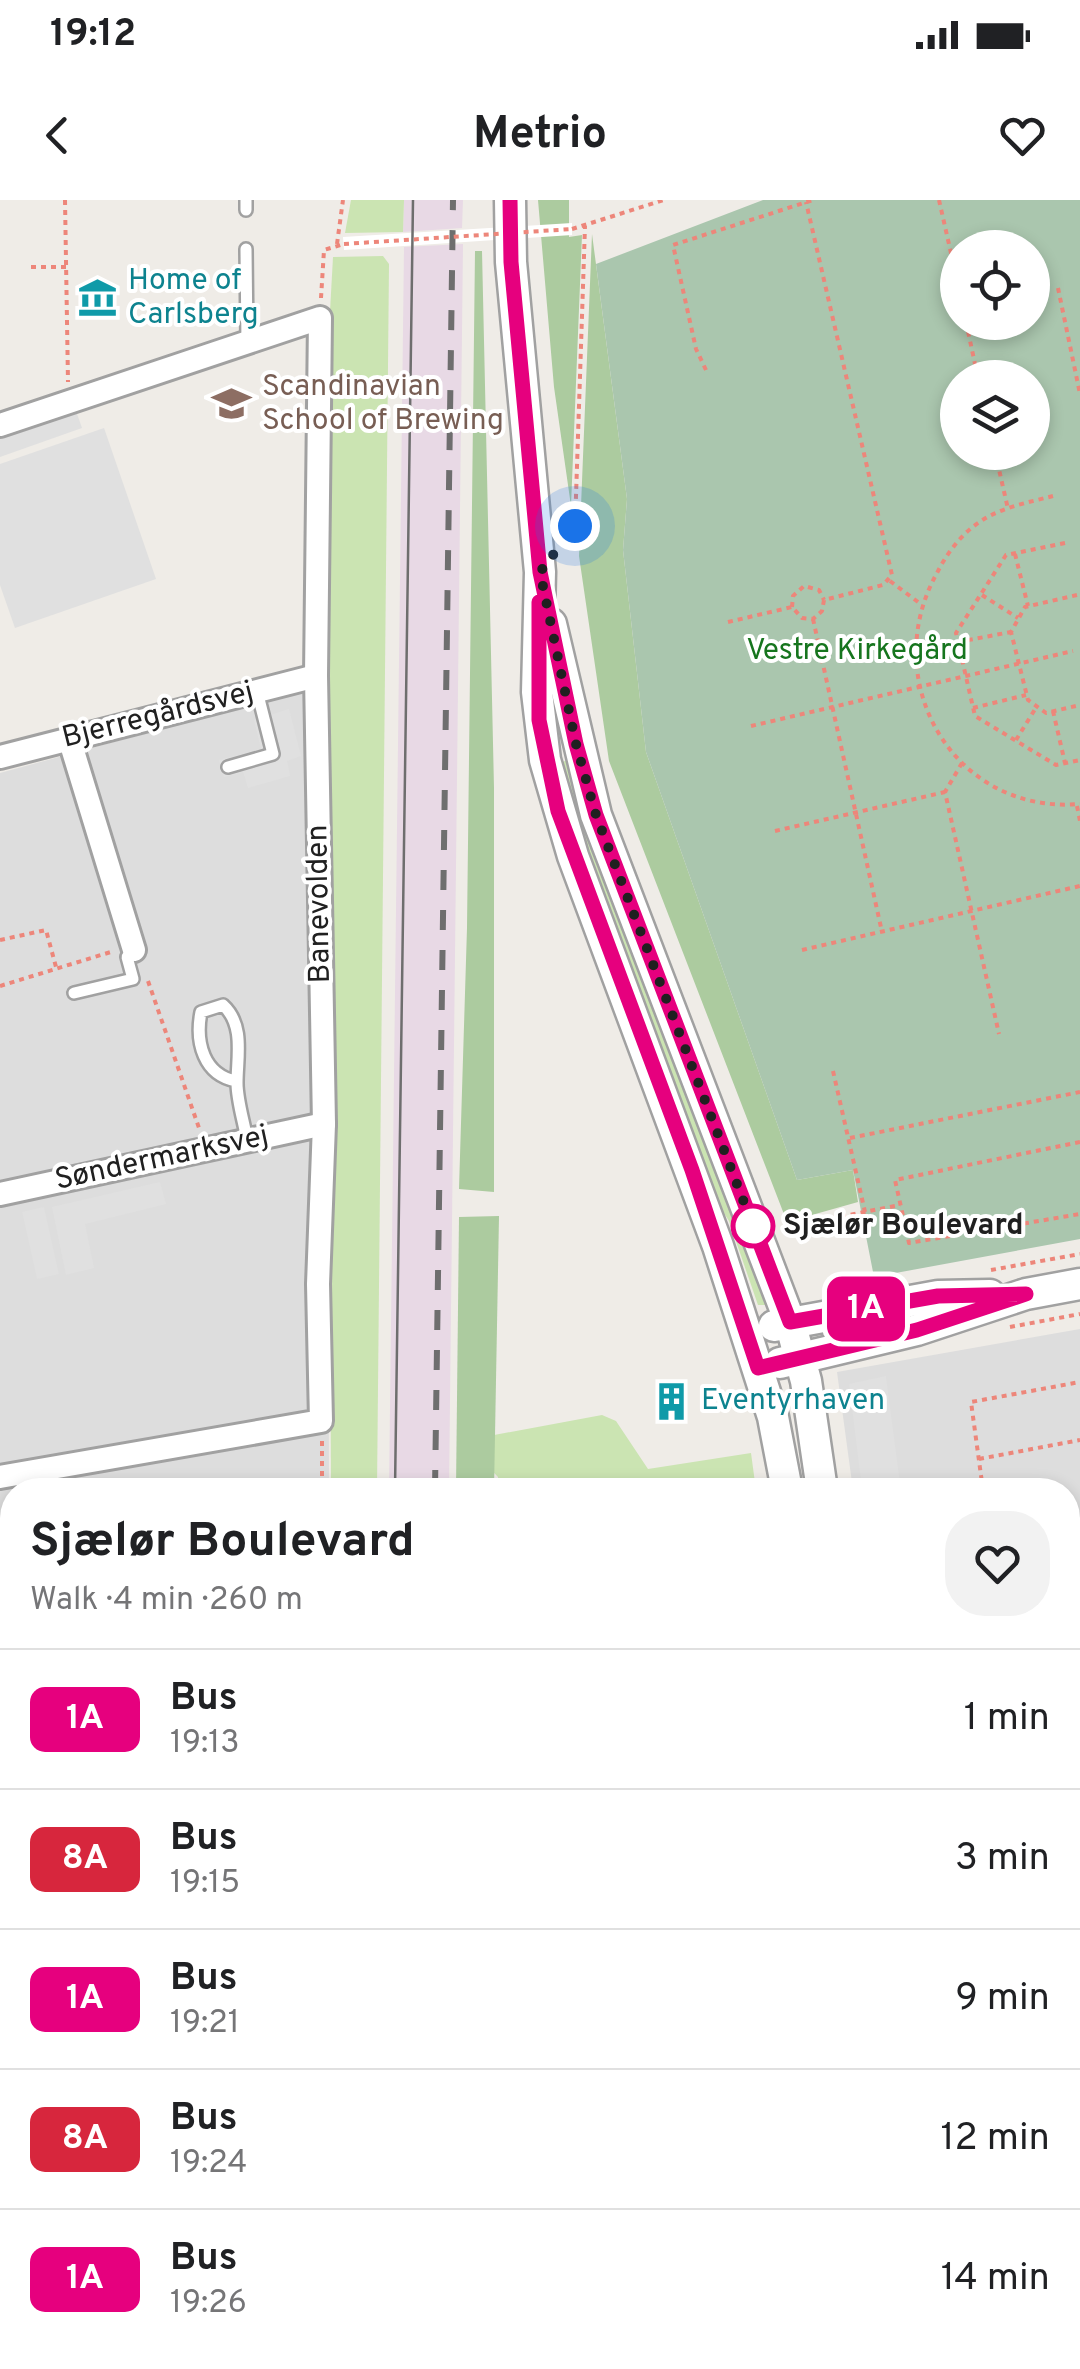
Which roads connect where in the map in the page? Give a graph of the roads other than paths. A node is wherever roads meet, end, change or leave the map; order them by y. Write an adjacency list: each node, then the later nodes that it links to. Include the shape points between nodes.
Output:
1 (510, 200): 5 (street)
2 (246, 249): 3 (lane)
3 (247, 342): 4 (street); 6 (street, Banevolden, via 320,318)
4 (0, 425)
5 (540, 572): 19 (street, via 596,815); 20 (street, via 539,720 558,811)
6 (316, 676): 7 (street, Bjerregårdsvej); 14 (street, Banevolden)
7 (257, 691): 8 (street, Bjerregårdsvej); 10 (lane, via 273,754)
8 (69, 738): 9 (street, Bjerregårdsvej); 11 (street)
9 (0, 756)
10 (228, 767)
11 (133, 948): 12 (lane, via 127,957 133,979)
12 (74, 993)
13 (236, 1081): 13 (lane, via 241,1064 233,1014 223,1005 201,1012 208,1070); 15 (lane)
14 (324, 1124): 15 (street, Søndermarksvej); 23 (street, Banevolden, via 322,1421)
15 (247, 1140): 16 (street, Søndermarksvej)
16 (0, 1194)
17 (1080, 1284): 18 (street)
18 (1026, 1294): 19 (street, via 938,1296); 21 (street)
19 (790, 1322): 20 (street); 21 (street)
20 (746, 1333): 22 (street)
21 (800, 1358): 22 (street); 25 (street)
22 (758, 1368): 24 (street)
23 (0, 1477)
24 (785, 1478)
25 (820, 1478)

